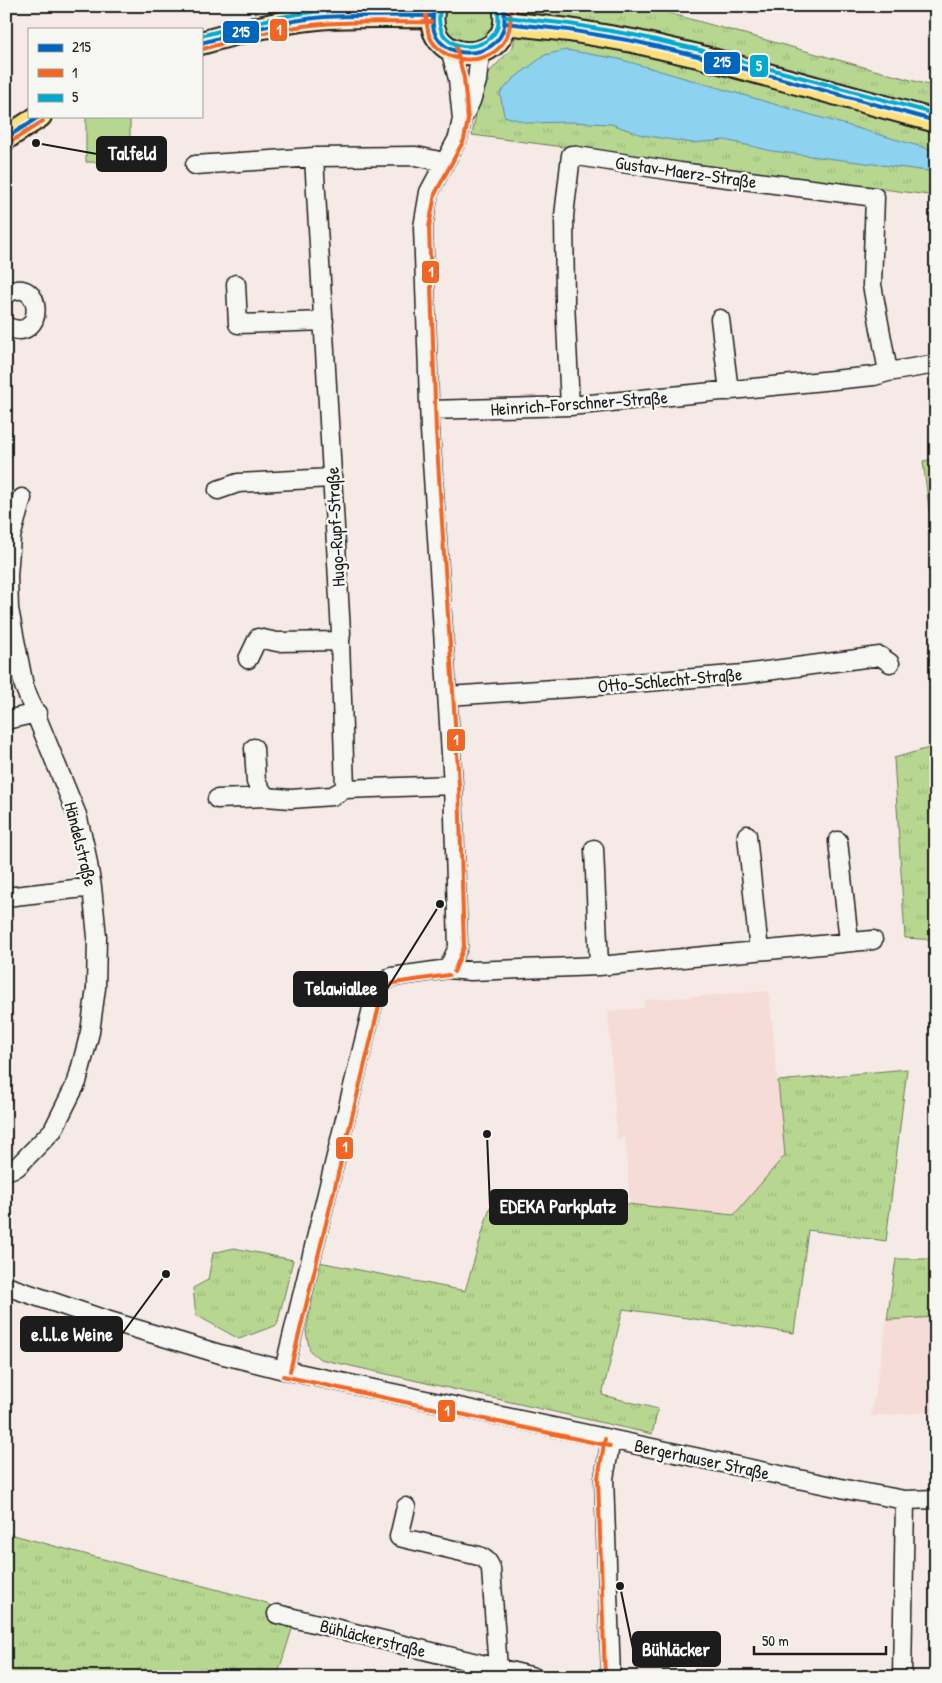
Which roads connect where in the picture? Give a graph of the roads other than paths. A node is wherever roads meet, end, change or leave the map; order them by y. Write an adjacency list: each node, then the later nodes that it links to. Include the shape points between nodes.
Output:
1 (432, 11): 3 (main road, via 308,19); 4 (main road, via 435,34)
2 (504, 14): 5 (main road, via 504,30 498,40); 8 (main road, via 698,56)
3 (202, 43)
4 (450, 50): 5 (main road, via 459,54); 7 (street, via 458,79)
5 (480, 53): 7 (street, via 471,101)
6 (37, 118): 9 (main road)
7 (462, 119): 11 (street, via 458,138)
8 (936, 122)
9 (6, 138)
10 (314, 158): 11 (street, via 416,156); 12 (street); 16 (street, Hugo-Rupf-Straße)
11 (444, 162): 22 (street, via 429,192 422,227)
12 (195, 164)
13 (236, 284): 16 (street, via 238,324)
14 (6, 294): 17 (street, via 16,290 27,293 35,301 37,313 25,328)
15 (720, 319): 20 (street)
16 (324, 321): 23 (street, Hugo-Rupf-Straße)
17 (6, 326)
18 (936, 364): 19 (street, Heinrich-Forschner-Straße)
19 (888, 372): 20 (street, Heinrich-Forschner-Straße); 21 (street, Gustav-Maerz-Straße, via 872,285 875,197 571,156 564,216)
20 (728, 391): 21 (street, Heinrich-Forschner-Straße)
21 (570, 406): 22 (street, Heinrich-Forschner-Straße)
22 (430, 410): 29 (street)
23 (331, 478): 24 (street, via 238,483); 26 (street, Hugo-Rupf-Straße)
24 (218, 490)
25 (22, 498): 30 (street, Händelstraße, via 11,537 9,609 24,686)
26 (340, 641): 27 (street, via 277,642 258,638); 34 (street, Hugo-Rupf-Straße)
27 (248, 659)
28 (890, 663): 29 (street, Otto-Schlecht-Straße, via 880,656 744,674)
29 (448, 696): 33 (street)
30 (37, 714): 31 (street); 40 (street, Händelstraße, via 77,815)
31 (6, 720)
32 (254, 748): 35 (street, via 256,782)
33 (453, 785): 34 (street); 46 (street, via 458,947)
34 (345, 789): 35 (street, via 332,796)
35 (266, 797): 36 (street)
36 (217, 799)
37 (747, 835): 44 (street)
38 (838, 841): 43 (street)
39 (594, 849): 45 (street)
40 (92, 887): 41 (street); 47 (street, Händelstraße, via 97,936 96,988 90,1032 77,1082 54,1130 18,1167)
41 (6, 897)
42 (873, 940): 43 (street)
43 (849, 941): 44 (street)
44 (759, 951): 45 (street)
45 (599, 966): 46 (street)
46 (448, 970): 49 (street, via 392,977 381,984 372,1009)
47 (6, 1171)
48 (6, 1286): 49 (street, Bergerhauser Straße, via 100,1318)
49 (284, 1370): 50 (street, Bergerhauser Straße)
50 (610, 1440): 52 (street, Bergerhauser Straße); 57 (street, via 604,1496)
51 (936, 1499): 52 (street, Bergerhauser Straße)
52 (905, 1500): 58 (street)
53 (406, 1507): 55 (street, via 400,1537 479,1556 489,1563)
54 (277, 1614): 55 (street, Bühläckerstraße)
55 (498, 1669): 56 (street, Bühläckerstraße)
56 (534, 1677)
57 (611, 1677)
58 (902, 1677)

